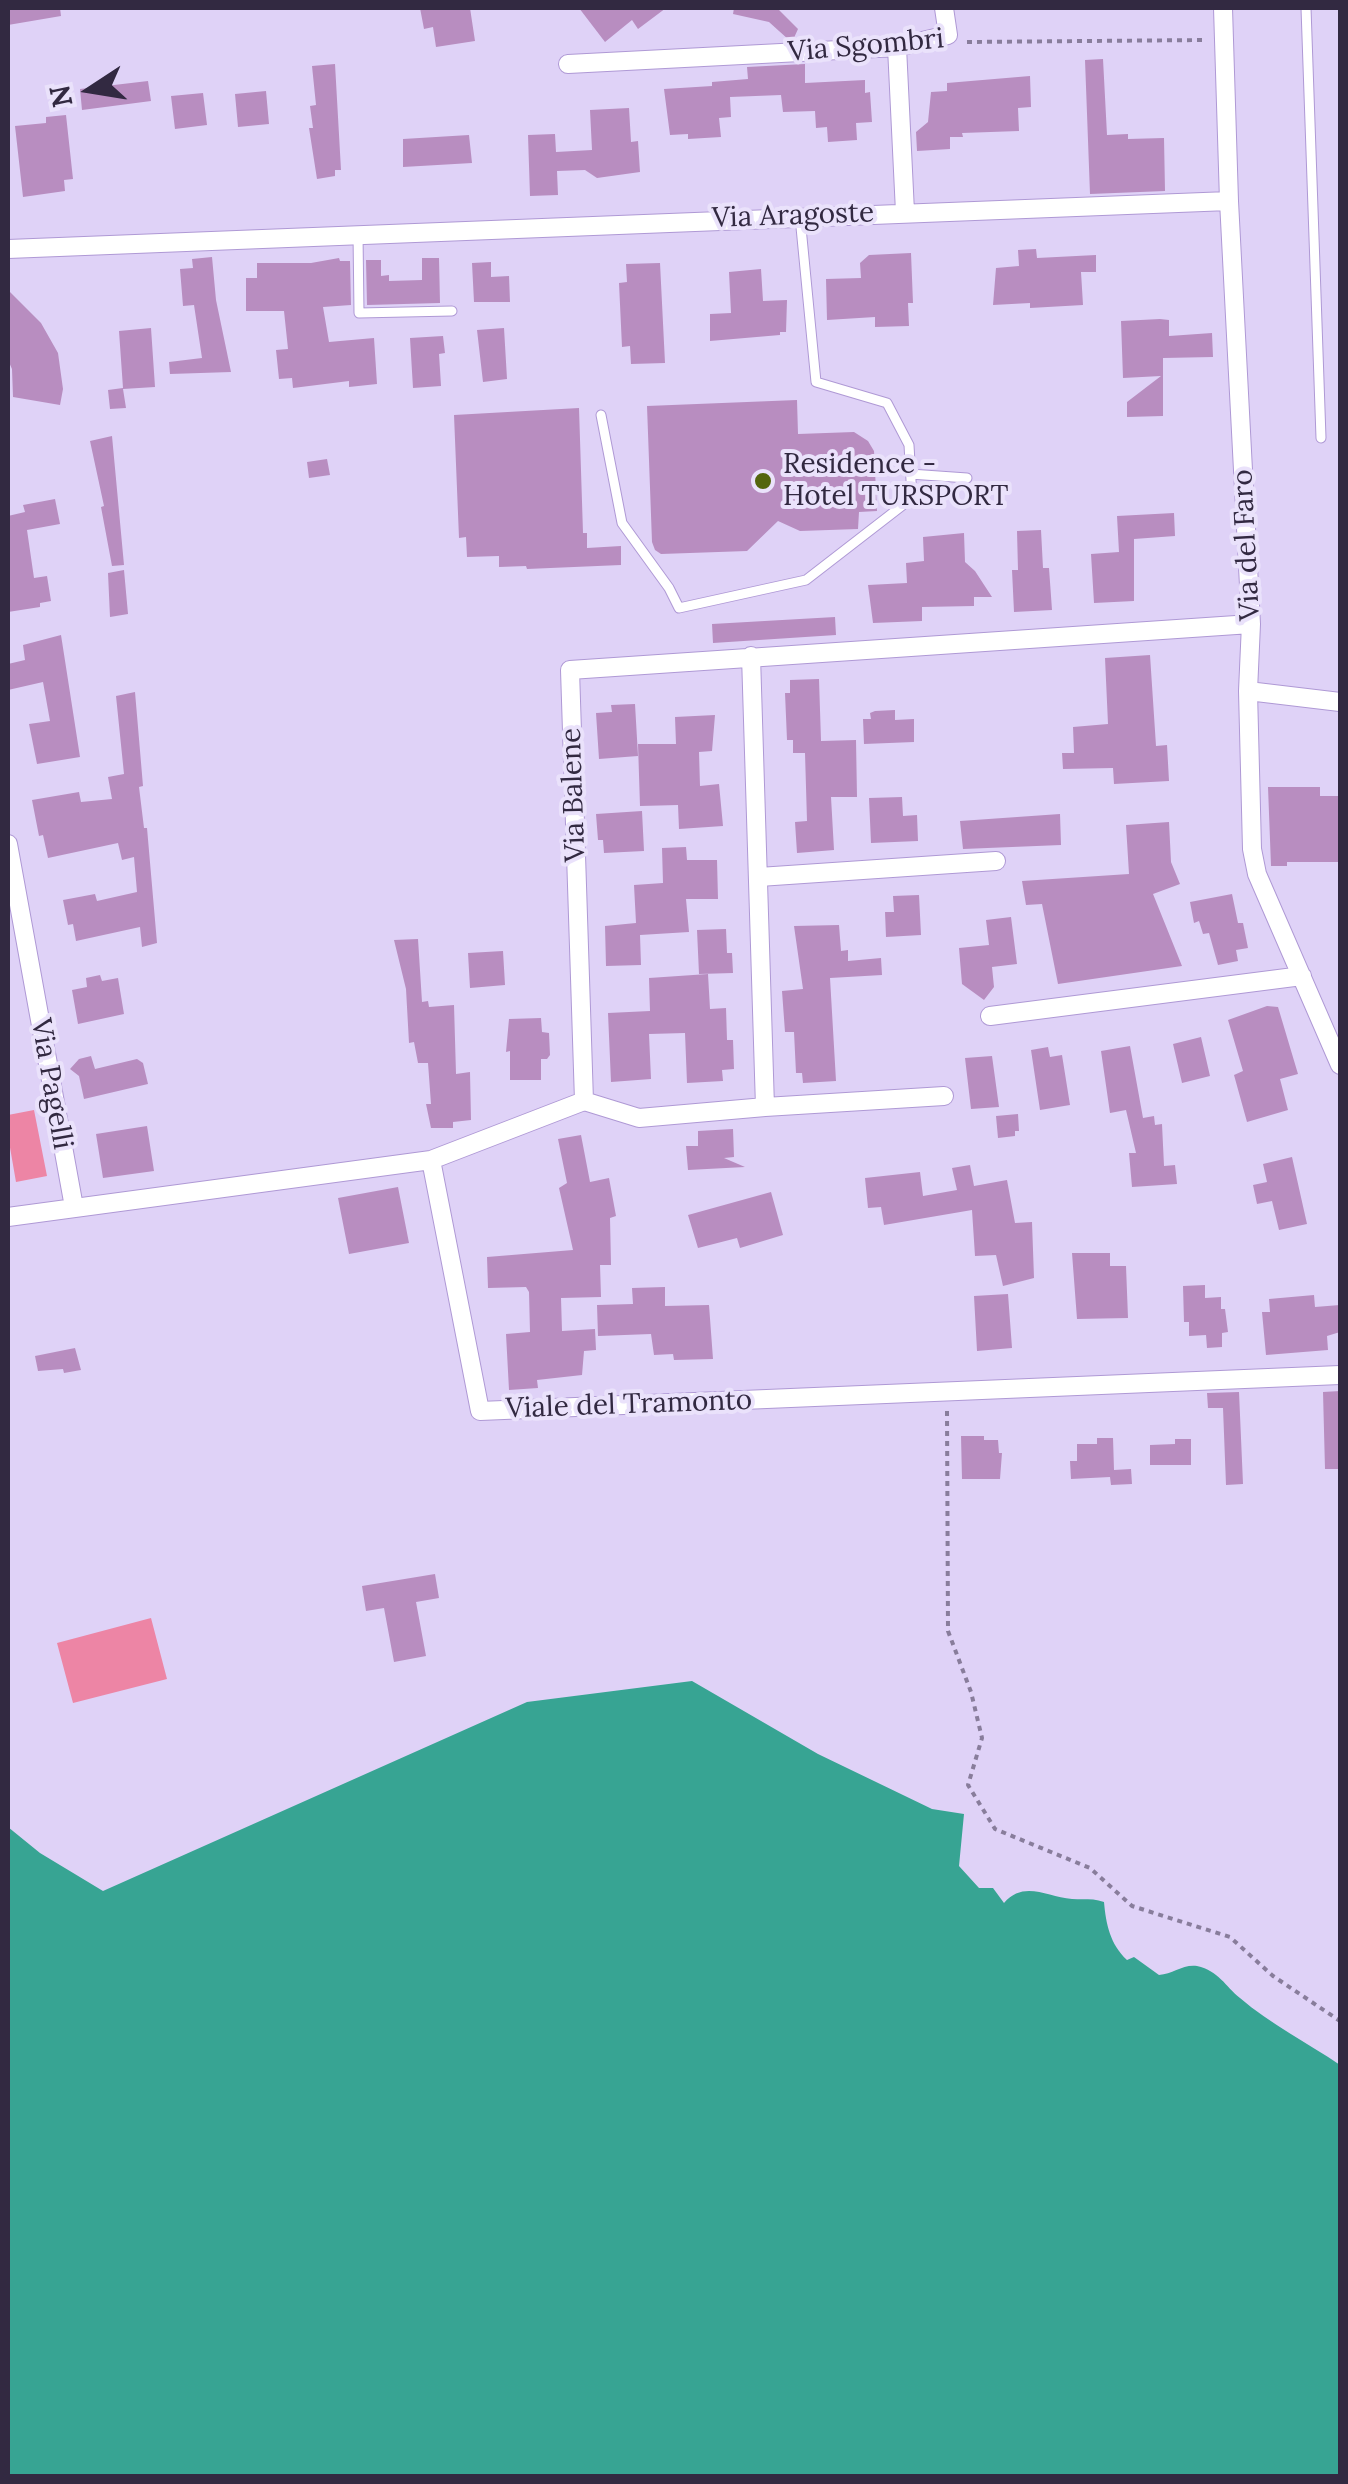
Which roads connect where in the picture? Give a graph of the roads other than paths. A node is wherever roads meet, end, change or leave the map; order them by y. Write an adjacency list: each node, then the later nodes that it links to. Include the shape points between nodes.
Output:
1 (944, 8): 4 (street, Via Sgombri, via 948,36)
2 (1223, 8): 6 (street, Via del Faro)
3 (1306, 8): 13 (lane)
4 (897, 47): 5 (street, Via Sgombri); 7 (street)
5 (568, 64)
6 (1229, 201): 7 (street, Via Aragoste); 16 (street, Via del Faro)
7 (906, 212): 8 (street, Via Aragoste)
8 (800, 216): 9 (street, Via Aragoste); 14 (lane, via 816,382 887,402 908,445)
9 (358, 234): 10 (street, Via Aragoste); 11 (lane, via 360,313)
10 (8, 249)
11 (452, 311)
12 (601, 415): 14 (lane, via 622,522 679,608 806,580 912,498)
13 (1321, 438)
14 (910, 474): 15 (lane)
15 (966, 478)
16 (1252, 624): 17 (street, Via Balene); 18 (street, Via del Faro)
17 (751, 656): 22 (street); 27 (street, Via Balene, via 570,670)
18 (1248, 692): 19 (street); 23 (street, Via del Faro, via 1252,848)
19 (1340, 702)
20 (8, 844): 30 (street, Via Pagelli)
21 (996, 861): 22 (street)
22 (759, 878): 28 (street)
23 (1302, 976): 24 (street); 25 (street, Via del Faro)
24 (990, 1016)
25 (1340, 1065)
26 (944, 1096): 28 (street)
27 (584, 1101): 28 (street, via 639,1118); 29 (street)
28 (765, 1106)
29 (432, 1160): 30 (street); 32 (street, Viale del Tramonto, via 480,1411)
30 (74, 1207): 31 (street)
31 (8, 1216)
32 (1340, 1375)

